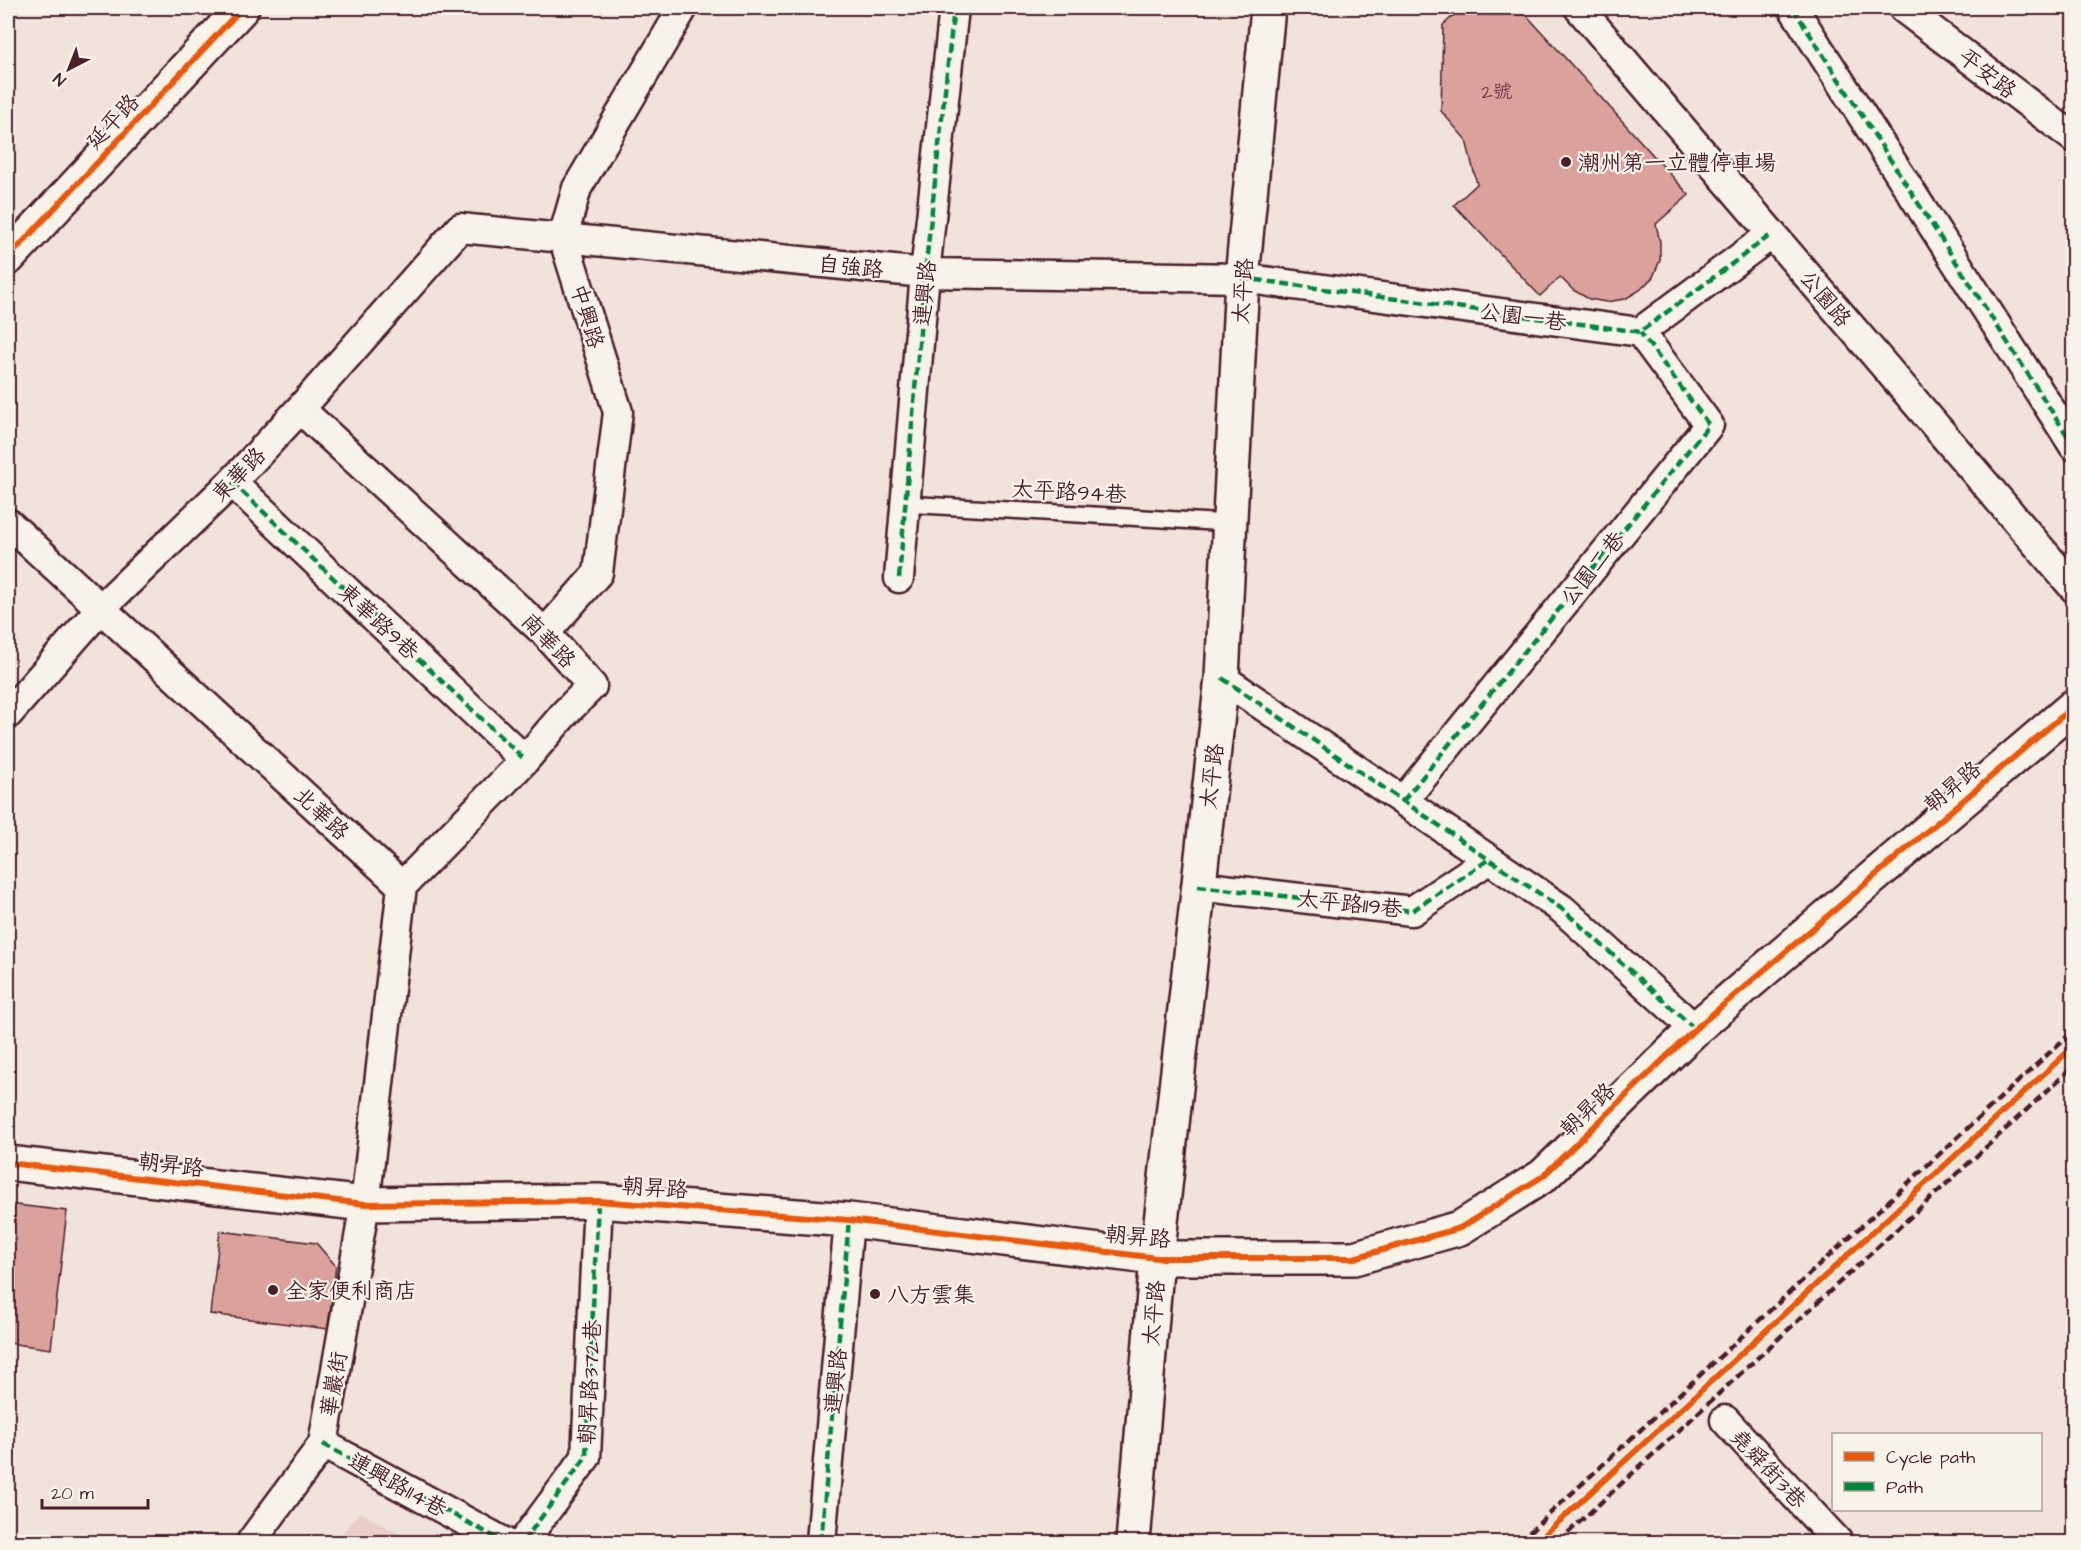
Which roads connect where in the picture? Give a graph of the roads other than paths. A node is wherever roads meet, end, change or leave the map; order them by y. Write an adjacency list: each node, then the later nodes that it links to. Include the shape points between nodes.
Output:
1 (242, 8): 12 (street, 延平路)
2 (683, 8): 11 (street, via 577,188)
3 (954, 8): 13 (street, 連興路)
4 (1268, 8): 14 (street, 太平路)
5 (1579, 8): 10 (street, 公園路)
6 (1792, 8): 17 (street)
7 (1903, 8): 8 (street, 平安路)
8 (2073, 138)
9 (460, 228): 11 (street, 自強路); 16 (street, 東華路)
10 (1772, 234): 15 (street); 23 (street, 公園路)
11 (563, 237): 13 (street, 自強路); 25 (street, 中興路, via 618,412 598,573)
12 (8, 258)
13 (925, 273): 14 (street, 自強路); 19 (street, 連興路)
14 (1242, 278): 15 (street, 公園一巷); 21 (street, 太平路)
15 (1640, 332): 30 (street, 公園二巷, via 1709,425)
16 (300, 409): 18 (street, 東華路); 25 (street, 南華路)
17 (2073, 446)
18 (232, 483): 24 (street, 東華路); 29 (street, 東華路9巷)
19 (905, 504): 21 (lane, 太平路94巷); 22 (street, 連興路)
20 (8, 523): 24 (street, 北華路)
21 (1229, 523): 26 (street, 太平路)
22 (899, 578)
23 (2073, 588)
24 (101, 608): 28 (street, 東華路); 32 (street, 北華路)
25 (544, 633): 29 (street, 南華路, via 592,686)
26 (1222, 678): 30 (street); 33 (street, 太平路)
27 (2073, 706): 34 (street, 朝昇路)
28 (8, 714)
29 (525, 760): 32 (street, 南華路)
30 (1402, 801): 31 (street)
31 (1488, 860): 33 (street, 太平路119巷, via 1412,911); 34 (street, via 1562,909)
32 (402, 886): 37 (street)
33 (1198, 886): 39 (street, 太平路)
34 (1695, 1029): 39 (street, 朝昇路, via 1543,1176 1460,1228 1354,1258)
35 (8, 1163): 37 (street, 朝昇路)
36 (598, 1201): 37 (street, 朝昇路); 38 (street, 朝昇路); 44 (street, 朝昇路372巷, via 586,1457)
37 (365, 1204): 41 (street, 華巖街)
38 (849, 1220): 39 (street, 朝昇路); 45 (street, 連興路)
39 (1157, 1257): 46 (street, 太平路)
40 (1725, 1420): 47 (street, 堯舜街3巷)
41 (323, 1444): 42 (street, 華巖街); 43 (street, 連興路114巷)
42 (251, 1542)
43 (504, 1542)
44 (524, 1542)
45 (821, 1542)
46 (1133, 1542)
47 (1838, 1542)

